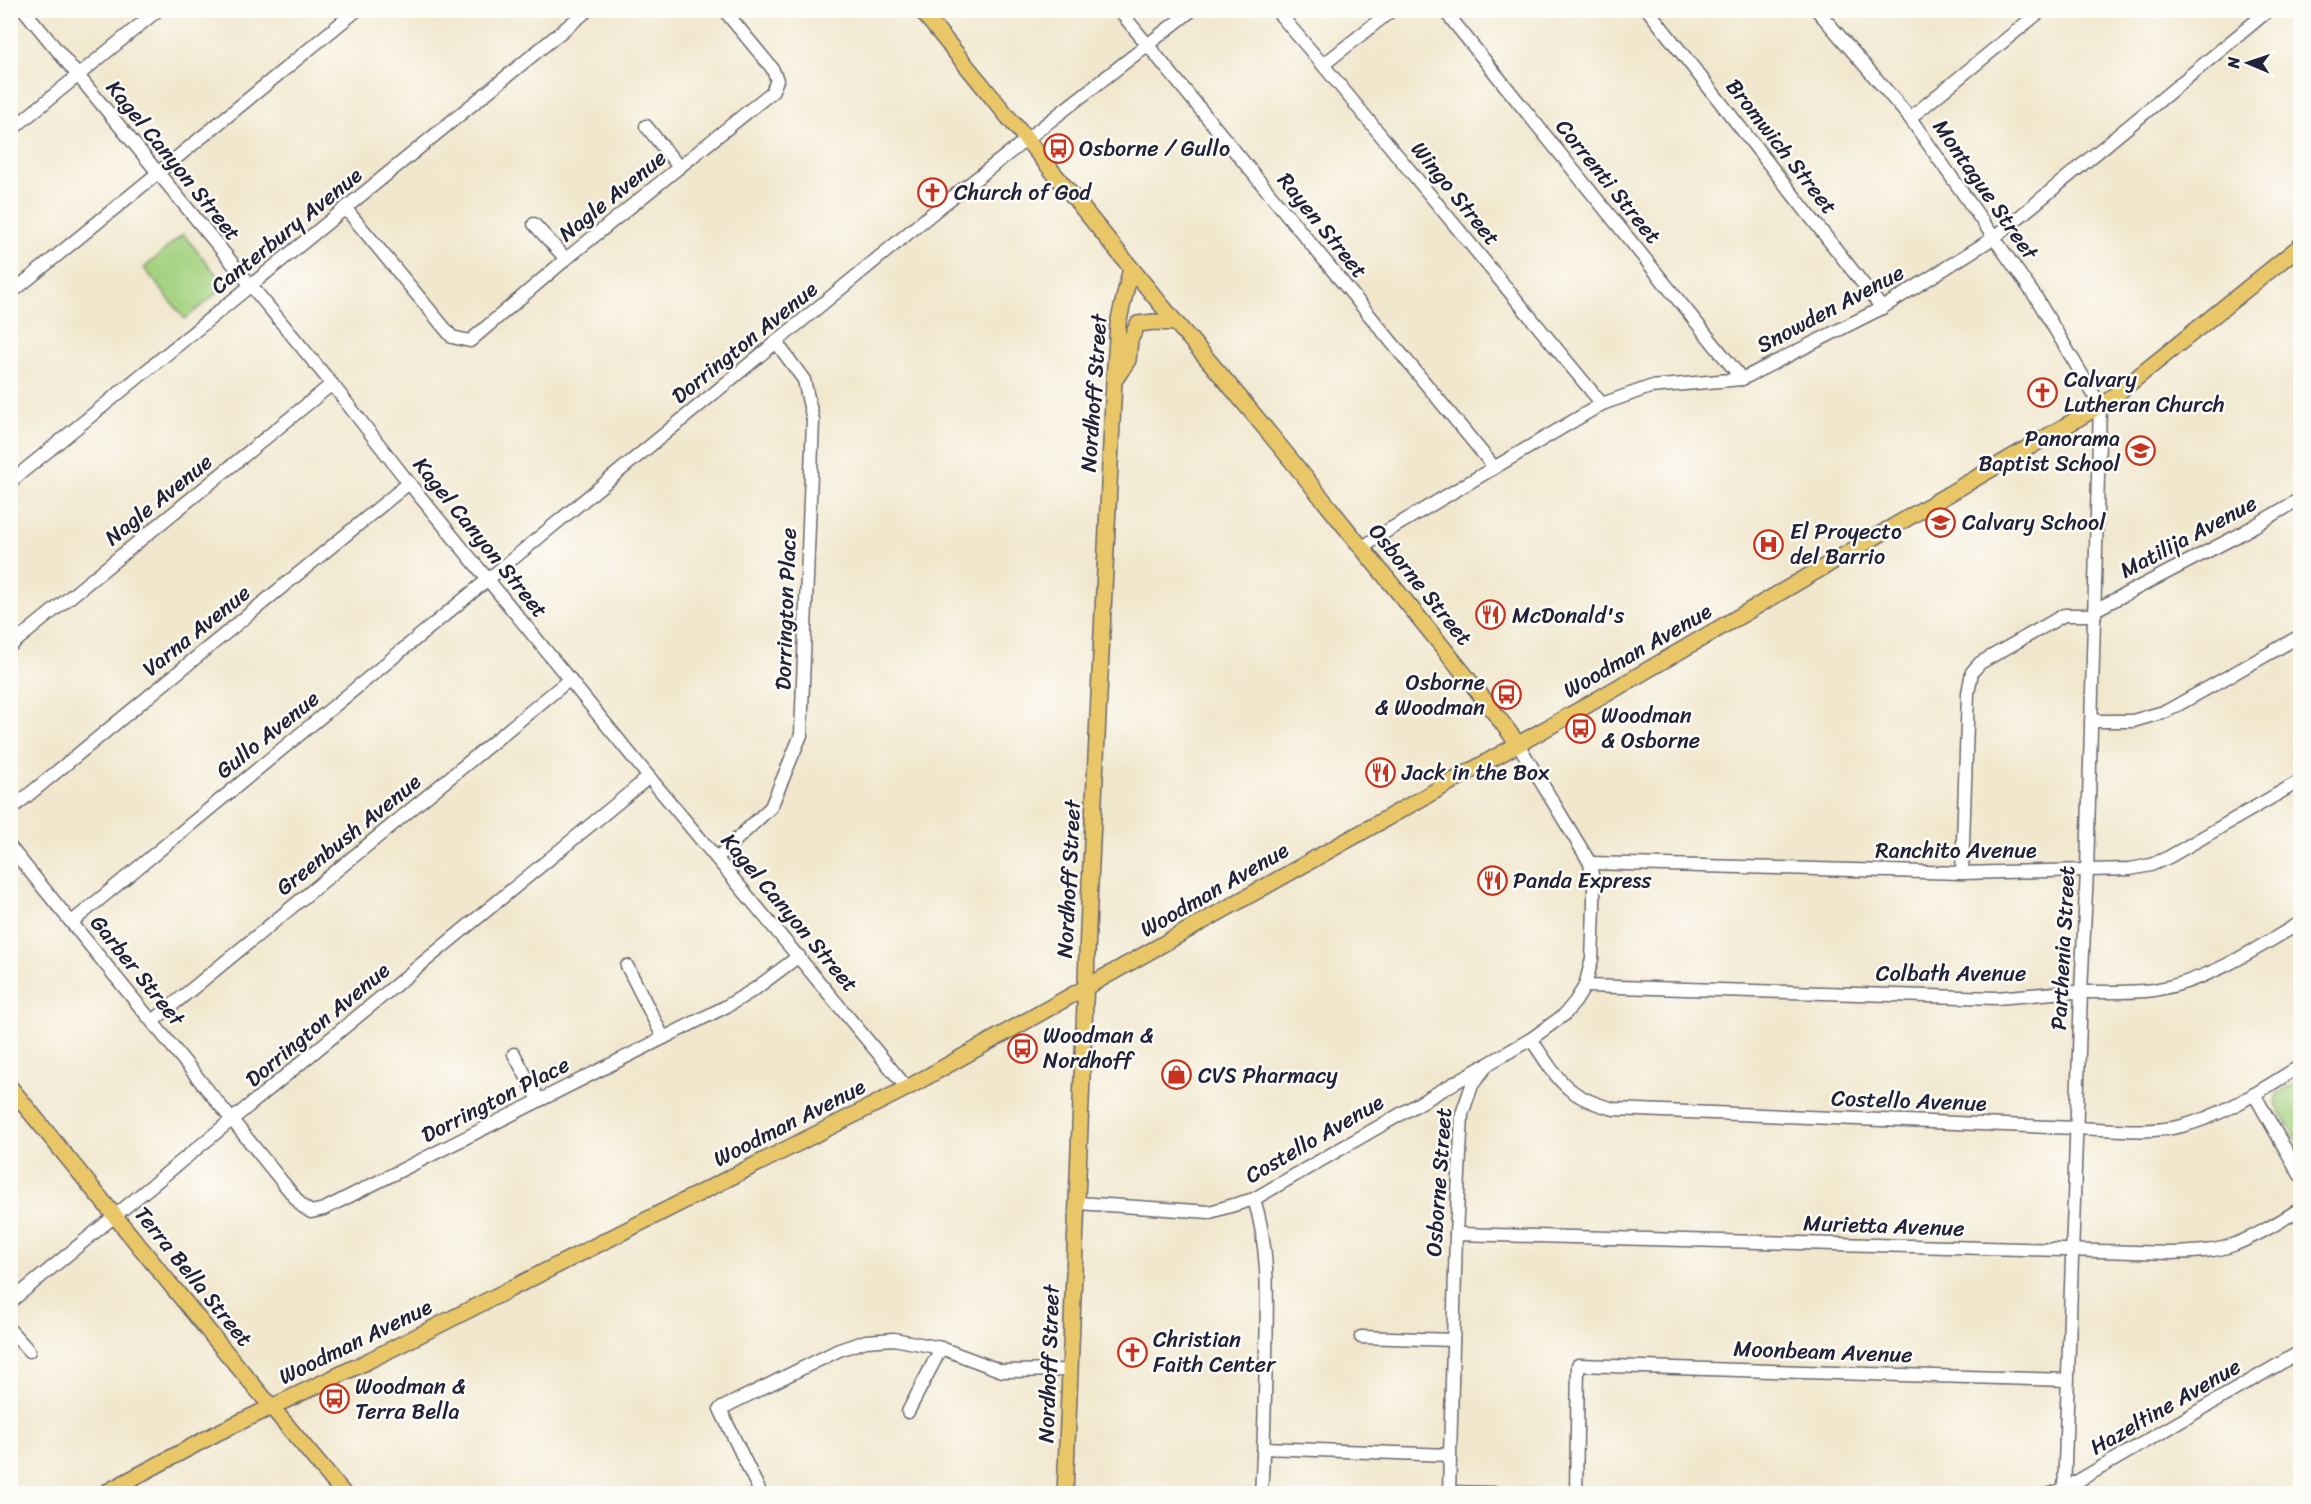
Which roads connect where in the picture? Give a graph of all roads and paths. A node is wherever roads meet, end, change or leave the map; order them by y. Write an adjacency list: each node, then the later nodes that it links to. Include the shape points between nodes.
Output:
1 (24, 10): 18 (street, Kagel Canyon Street)
2 (158, 10): 18 (street)
3 (357, 10): 24 (street)
4 (588, 10): 25 (street, Canterbury Avenue)
5 (724, 10): 23 (street, Nagle Avenue, via 772,68 777,80 772,92)
6 (921, 10): 22 (main road, Osborne Street)
7 (1119, 10): 16 (street, Rayen Street)
8 (1192, 10): 16 (street)
9 (1276, 10): 17 (street, Wingo Street)
10 (1392, 10): 17 (street)
11 (1444, 10): 36 (street, Correnti Street)
12 (1648, 10): 33 (street, Bromwich Street)
13 (1817, 10): 19 (street, Montague Street)
14 (2042, 10): 19 (street)
15 (2269, 10): 27 (street, Snowden Avenue)
16 (1148, 46): 22 (street); 41 (street, Rayen Street)
17 (1323, 65): 39 (street, Wingo Street)
18 (77, 75): 21 (street); 24 (street, Kagel Canyon Street)
19 (1911, 118): 27 (street, Montague Street)
20 (646, 126): 23 (street)
21 (10, 131)
22 (1026, 139): 30 (main road, Osborne Street); 35 (street, Dorrington Avenue)
23 (679, 167): 29 (street, Nagle Avenue)
24 (159, 172): 31 (street, Kagel Canyon Street); 32 (street)
25 (346, 209): 29 (street, Nagle Avenue, via 452,337 471,341); 31 (street, Canterbury Avenue)
26 (534, 224): 29 (street)
27 (1995, 237): 33 (street, Snowden Avenue); 40 (street, Montague Street)
28 (2301, 246): 40 (main road, Woodman Avenue)
29 (566, 259)
30 (1131, 268): 34 (main road, Osborne Street); 37 (main road, Nordhoff Street, via 1118,324)
31 (250, 286): 38 (street, Kagel Canyon Street); 42 (street, Canterbury Avenue)
32 (10, 294)
33 (1882, 308): 36 (street, Snowden Avenue)
34 (1176, 323): 37 (main road, via 1138,324 1130,340 1128,360); 45 (main road, Osborne Street)
35 (776, 342): 46 (street, Dorrington Avenue); 57 (street, Dorrington Place, via 804,380 813,420 801,735 771,807)
36 (1742, 379): 39 (street, Snowden Avenue, via 1650,387)
37 (1114, 381): 66 (main road, Nordhoff Street)
38 (332, 384): 43 (street, Kagel Canyon Street); 49 (street, Nagle Avenue)
39 (1602, 404): 41 (street, Snowden Avenue)
40 (2100, 405): 47 (street, Parthenia Street); 52 (main road, Woodman Avenue)
41 (1494, 467): 45 (street, Snowden Avenue)
42 (10, 482)
43 (409, 483): 46 (street, Kagel Canyon Street); 55 (street, Varna Avenue)
44 (2301, 499): 47 (street, Matilija Avenue)
45 (1362, 548): 52 (main road, Osborne Street, via 1476,686)
46 (489, 579): 50 (street, Kagel Canyon Street); 61 (street, Gullo Avenue)
47 (2095, 612): 51 (street, Parthenia Street); 60 (street, Matilija Avenue, via 2064,615 1980,663 1972,672)
48 (2301, 636): 51 (street, via 2167,711 2133,721)
49 (10, 646)
50 (570, 679): 53 (street, Kagel Canyon Street); 68 (street, Greenbush Avenue)
51 (2091, 721): 59 (street, Parthenia Street)
52 (1518, 744): 58 (street, Osborne Street); 66 (main road, Woodman Avenue)
53 (649, 777): 57 (street, Kagel Canyon Street); 78 (street, Dorrington Avenue)
54 (2301, 781): 59 (street, Ranchito Avenue, via 2151,865)
55 (10, 810)
56 (10, 847): 61 (street, Garber Street)
57 (718, 857): 63 (street, Kagel Canyon Street)
58 (1590, 863): 60 (street, Ranchito Avenue); 65 (street, Osborne Street, via 1594,935)
59 (2087, 871): 60 (street, Ranchito Avenue); 67 (street, Parthenia Street)
60 (1962, 873)
61 (72, 922): 68 (street, Garber Street)
62 (2301, 923): 67 (street, Colbath Avenue, via 2226,967 2181,983 2136,991)
63 (799, 956): 69 (street, Dorrington Place, via 727,1006); 75 (street, Kagel Canyon Street)
64 (627, 966): 69 (street)
65 (1585, 986): 67 (street, Colbath Avenue, via 1997,998); 70 (street, Osborne Street, via 1564,1015)
66 (1086, 987): 75 (main road, Woodman Avenue); 82 (main road, Nordhoff Street)
67 (2080, 992): 79 (street, Parthenia Street)
68 (153, 1021): 78 (street, Garber Street)
69 (663, 1037): 77 (street, Dorrington Place)
70 (1531, 1039): 72 (street, Osborne Street); 79 (street, Costello Avenue, via 1561,1083 1577,1097 1614,1110)
71 (514, 1054): 77 (street)
72 (1488, 1064): 81 (street, Costello Avenue); 85 (street, Osborne Street, via 1472,1085 1462,1114)
73 (2301, 1066): 76 (street, Costello Avenue)
74 (10, 1087): 84 (main road, Terra Bella Street)
75 (907, 1088): 96 (main road, Woodman Avenue)
76 (2254, 1094): 79 (street, Costello Avenue, via 2212,1116 2180,1126 2148,1130); 80 (street)
77 (539, 1100): 78 (street, Dorrington Place, via 324,1209 311,1212)
78 (232, 1121): 84 (street, Dorrington Avenue)
79 (2076, 1128): 86 (street, Parthenia Street)
80 (2301, 1175)
81 (1254, 1199): 82 (street, Costello Avenue, via 1210,1212); 98 (street, via 1267,1264)
82 (1078, 1203): 94 (main road, Nordhoff Street)
83 (2301, 1209): 86 (street, Murietta Avenue, via 2259,1233 2205,1251)
84 (117, 1215): 87 (street, Dorrington Avenue); 96 (main road, Terra Bella Street)
85 (1456, 1234): 86 (street, Murietta Avenue); 90 (street, Osborne Street)
86 (2073, 1252): 95 (street, Parthenia Street)
87 (10, 1302)
88 (10, 1330): 92 (street)
89 (1361, 1337): 90 (street)
90 (1453, 1340): 99 (street, Osborne Street)
91 (941, 1348): 94 (street, via 1002,1371); 97 (street); 104 (street, via 894,1339 866,1341 839,1350 720,1409)
92 (28, 1351)
93 (2301, 1352): 100 (street, Hazeltine Avenue)
94 (1070, 1370): 105 (main road, Nordhoff Street)
95 (2067, 1380): 100 (street, Parthenia Street); 108 (street, Moonbeam Avenue, via 1578,1365)
96 (272, 1406): 102 (main road, Woodman Avenue); 103 (main road, Terra Bella Street)
97 (908, 1412)
98 (1264, 1448): 99 (street); 106 (street)
99 (1449, 1455): 101 (street, Osborne Street)
100 (2064, 1491): 109 (street, Hazeltine Avenue)
101 (1449, 1493): 107 (street)
102 (102, 1494)
103 (344, 1494)
104 (761, 1494)
105 (1065, 1494)
106 (1261, 1494)
107 (1532, 1494)
108 (1576, 1494)
109 (2050, 1494)

